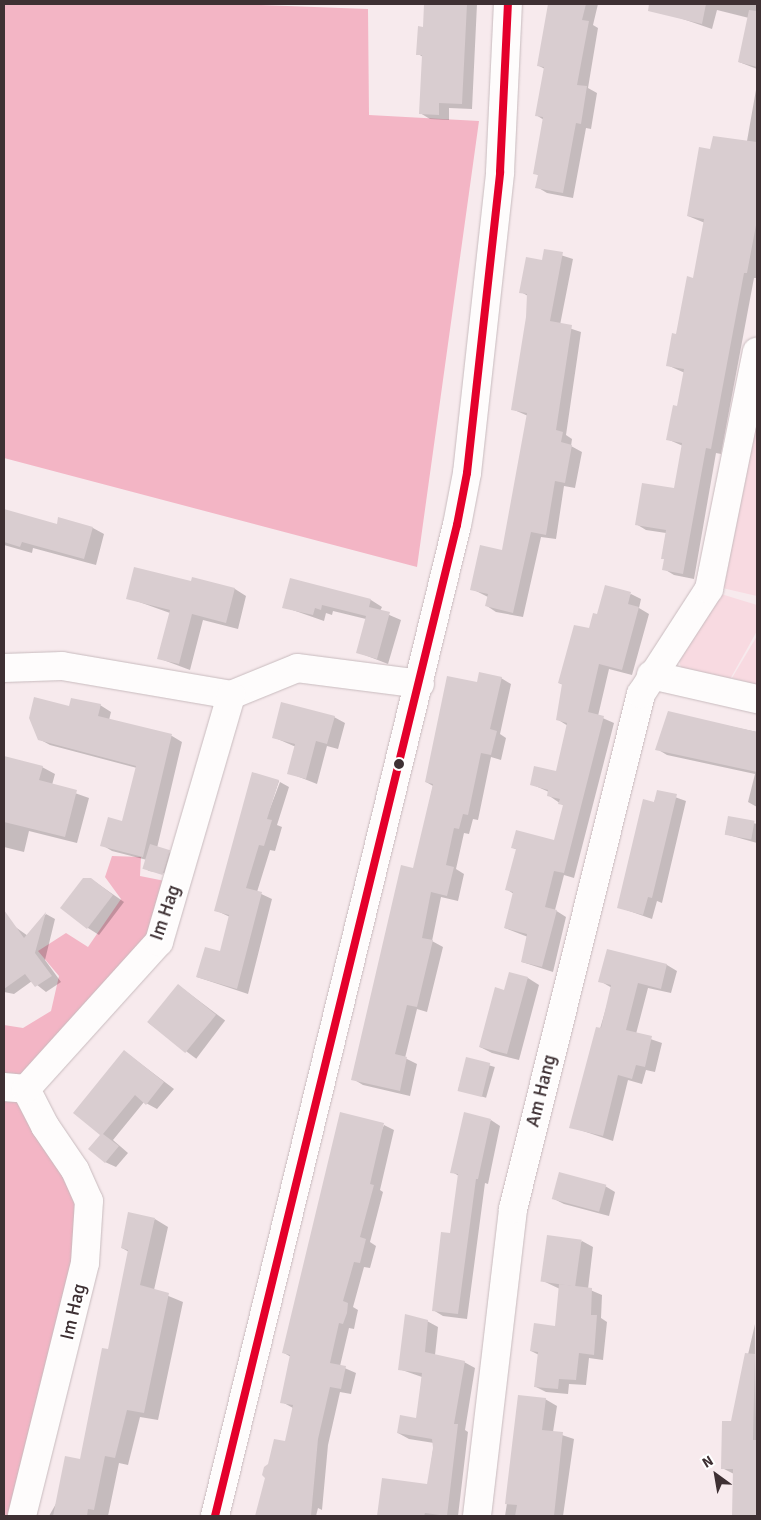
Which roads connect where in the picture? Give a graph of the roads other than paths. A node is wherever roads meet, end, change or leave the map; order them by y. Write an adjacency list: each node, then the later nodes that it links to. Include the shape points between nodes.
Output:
1 (508, 4): 5 (street, via 500,172 467,473)
2 (757, 352): 4 (street, Am Hang, via 709,589)
3 (4, 668): 6 (street, via 62,666)
4 (650, 675): 7 (street); 11 (street, Am Hang, via 641,694 513,1209)
5 (420, 684): 6 (street, via 297,668); 10 (street)
6 (231, 695): 8 (street, Im Hag, via 159,942)
7 (757, 699)
8 (15, 1088): 9 (street, Im Hag, via 75,1170 89,1201 85,1263)
9 (22, 1516)
10 (215, 1516)
11 (477, 1516)

